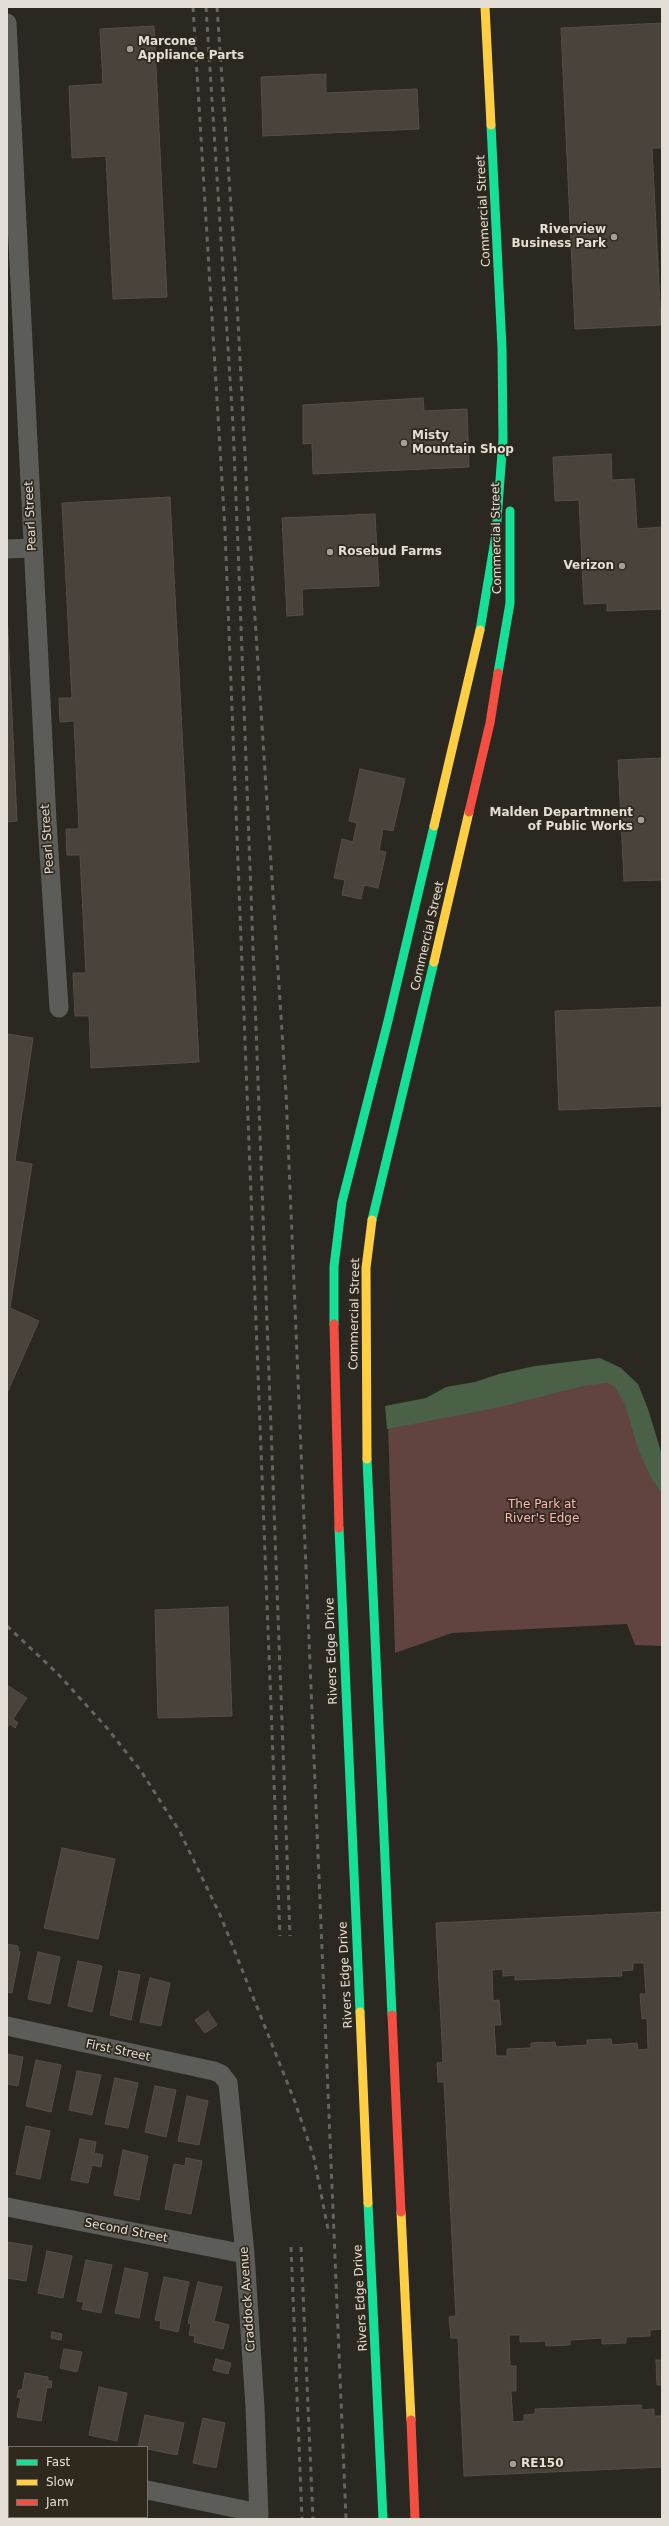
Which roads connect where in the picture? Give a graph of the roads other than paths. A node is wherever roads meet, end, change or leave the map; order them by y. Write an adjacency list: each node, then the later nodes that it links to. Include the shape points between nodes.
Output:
1 (485, 7): 4 (main road, Commercial Street, via 502,348)
2 (7, 23): 3 (street, Pearl Street)
3 (14, 289): 5 (street, Pearl Street)
4 (503, 439): 8 (main road, Commercial Street, via 496,534 485,608 388,1021 342,1202 334,1266); 16 (main road, Commercial Street, via 510,520 510,603 490,723 419,1029 374,1208 366,1268 366,1438)
5 (33, 548): 6 (street); 7 (street, Pearl Street)
6 (7, 549)
7 (60, 1008)
8 (335, 1429): 15 (main road, Rivers Edge Drive)
9 (7, 2026): 10 (street, First Street, via 214,2070)
10 (226, 2080): 12 (street, Craddock Avenue, via 230,2091)
11 (7, 2207): 12 (street, Second Street)
12 (245, 2254): 14 (street, Craddock Avenue)
13 (148, 2490): 14 (street)
14 (259, 2516)
15 (383, 2519)
16 (415, 2519)

